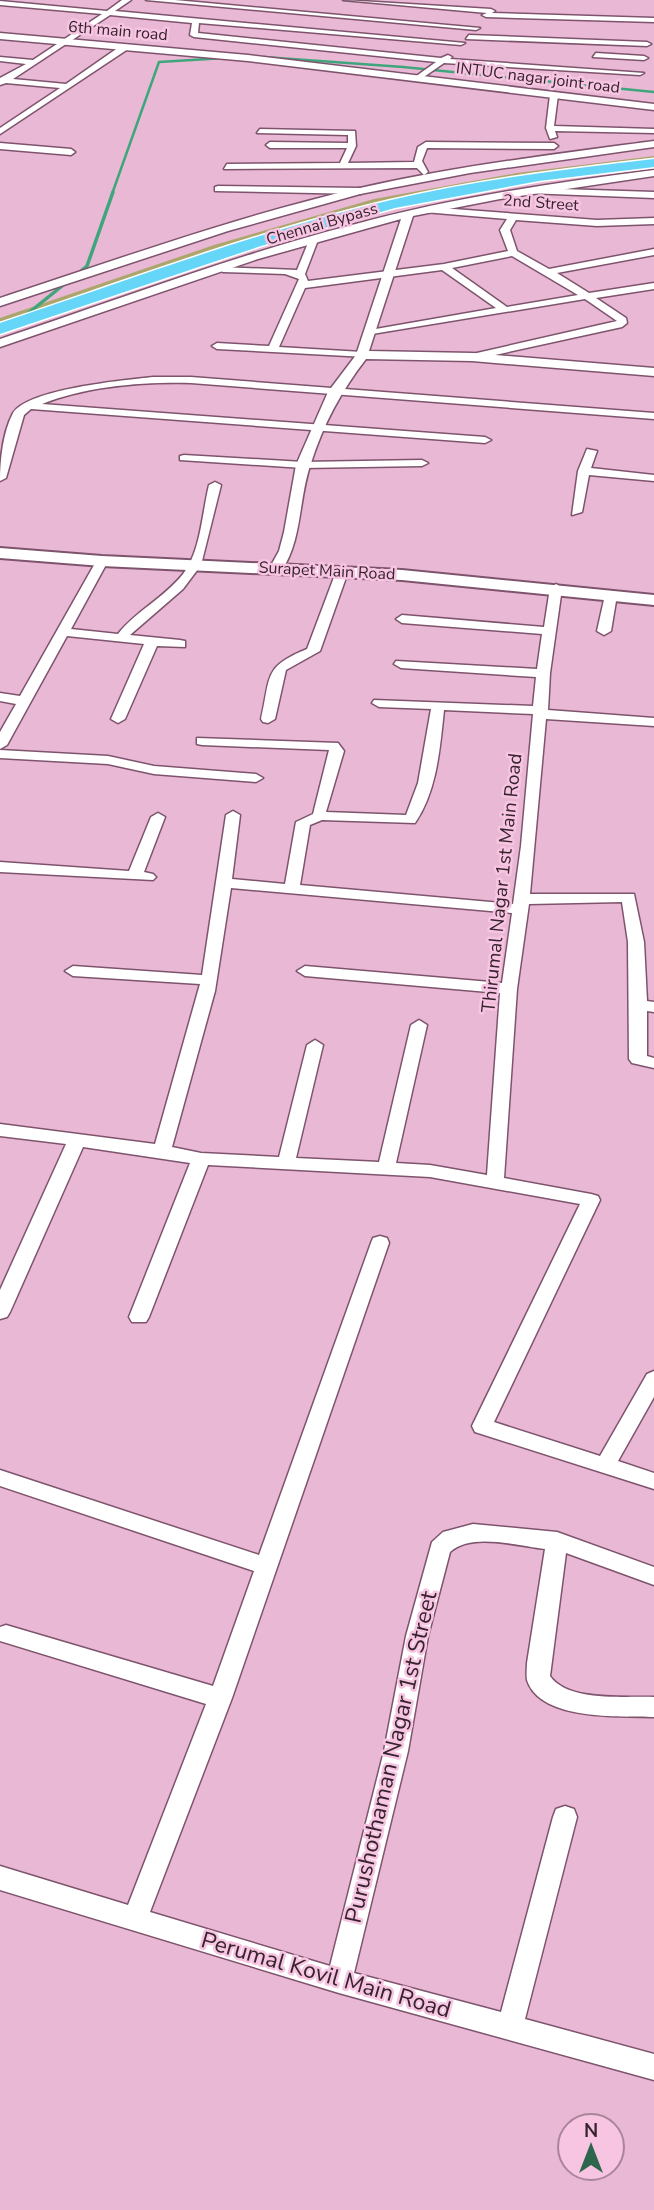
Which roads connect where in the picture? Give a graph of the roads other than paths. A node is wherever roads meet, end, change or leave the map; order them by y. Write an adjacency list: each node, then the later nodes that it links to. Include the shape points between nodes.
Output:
1 (127, 0): 7 (street)
2 (150, 0): 8 (street)
3 (347, 0): 9 (street)
4 (500, 0): 9 (street)
5 (0, 2): 7 (street)
6 (315, 7): 8 (street)
7 (109, 12): 10 (street); 16 (street)
8 (308, 13): 12 (street); 13 (street)
9 (489, 13): 11 (street); 13 (street)
10 (196, 20): 12 (street); 17 (street, via 196,36)
11 (654, 20)
12 (286, 27): 17 (street); 18 (street)
13 (476, 28): 15 (street)
14 (0, 36): 16 (street, 6th main road)
15 (469, 37): 18 (street); 19 (street)
16 (67, 41): 20 (street, 6th main road); 24 (street)
17 (264, 43): 25 (street)
18 (461, 43): 25 (street)
19 (648, 44)
20 (125, 47): 29 (street, 6th main road); 31 (street)
21 (644, 58): 27 (street, via 597,53)
22 (0, 59): 24 (street)
23 (542, 59): 26 (street)
24 (33, 62): 30 (street)
25 (442, 63): 26 (street); 29 (street)
26 (538, 68): 27 (street)
27 (593, 71): 28 (street)
28 (640, 73)
29 (418, 79): 32 (street, INTUC nagar joint road)
30 (1, 81): 31 (street)
31 (67, 86): 37 (street)
32 (554, 95): 33 (street, INTUC nagar joint road); 34 (street)
33 (654, 107)
34 (550, 128): 36 (street); 42 (street)
35 (260, 131): 41 (street, via 352,133)
36 (654, 131)
37 (0, 132)
38 (654, 144): 42 (street)
39 (270, 145): 41 (street)
40 (0, 146): 43 (street)
41 (352, 146): 46 (street)
42 (557, 151): 47 (street, via 431,144 422,147); 50 (street)
43 (71, 152)
44 (654, 154): 72 (highway, Chennai Bypass, via 522,170 375,197 207,244)
45 (654, 163): 73 (highway, Chennai Bypass, via 539,177 393,204 255,243)
46 (343, 165): 47 (street); 48 (street)
47 (418, 165): 50 (street)
48 (227, 167)
49 (654, 173): 53 (street)
50 (430, 177): 52 (street)
51 (218, 189): 52 (street)
52 (361, 191): 70 (street, via 253,219)
53 (530, 191): 54 (street); 55 (street)
54 (654, 195)
55 (427, 210): 56 (street); 57 (street, 2nd Street)
56 (408, 214): 59 (street); 66 (street)
57 (512, 218): 58 (street, 2nd Street); 60 (street, via 505,230)
58 (654, 221)
59 (313, 240): 63 (street); 65 (street)
60 (513, 253): 62 (street); 64 (street)
61 (651, 255): 64 (street)
62 (444, 267): 66 (street); 71 (street)
63 (223, 269): 65 (street); 75 (street)
64 (548, 272): 69 (street)
65 (300, 274): 67 (street)
66 (389, 274): 67 (street); 74 (street)
67 (303, 285): 77 (street)
68 (654, 286): 69 (street)
69 (587, 296): 71 (street); 79 (street, via 622,323)
70 (0, 302)
71 (505, 310): 74 (street)
72 (0, 315)
73 (0, 329)
74 (370, 333): 78 (street)
75 (0, 343)
76 (217, 346): 77 (street)
77 (273, 349): 78 (street)
78 (362, 355): 79 (street); 81 (street)
79 (472, 357): 80 (street)
80 (654, 372)
81 (334, 392): 82 (street, via 167,378 42,398); 83 (street); 84 (street)
82 (25, 406): 84 (street); 91 (street)
83 (654, 416)
84 (317, 429): 85 (street); 89 (street)
85 (485, 440)
86 (591, 451): 90 (street)
87 (184, 458): 89 (street)
88 (422, 463): 89 (street)
89 (303, 465): 98 (street, via 291,532)
90 (584, 471): 92 (street); 94 (street)
91 (0, 478)
92 (654, 478)
93 (215, 485): 97 (street)
94 (576, 512)
95 (0, 553): 96 (main road, Surapet Main Road)
96 (102, 561): 97 (main road, Surapet Main Road); 106 (street)
97 (195, 565): 98 (main road, Surapet Main Road); 107 (street, via 174,591 129,626)
98 (276, 569): 99 (main road, Surapet Main Road)
99 (342, 572): 100 (main road, Surapet Main Road); 118 (street, via 313,651 280,668)
100 (556, 588): 101 (main road, Surapet Main Road); 104 (street, Thirumal Nagar 1st Main Road)
101 (611, 595): 102 (main road, Surapet Main Road); 105 (street)
102 (654, 600)
103 (402, 619): 104 (street)
104 (550, 631): 111 (street, Thirumal Nagar 1st Main Road)
105 (604, 631)
106 (63, 632): 107 (street); 113 (street)
107 (121, 638): 108 (street)
108 (152, 642): 109 (street); 117 (street)
109 (180, 645)
110 (401, 664): 111 (street)
111 (543, 673): 116 (street, Thirumal Nagar 1st Main Road)
112 (0, 697): 113 (street)
113 (24, 701): 121 (street)
114 (379, 703): 115 (street)
115 (438, 705): 116 (street); 125 (street, via 424,783 410,820)
116 (541, 712): 119 (street); 130 (street, Thirumal Nagar 1st Main Road)
117 (118, 719)
118 (268, 719)
119 (654, 722)
120 (202, 741): 125 (street, via 333,746 337,751)
121 (0, 745)
122 (0, 754): 123 (street, via 108,760 154,770)
123 (256, 778)
124 (233, 815): 128 (street)
125 (321, 816): 129 (street, via 303,822)
126 (158, 817): 127 (street, via 141,876)
127 (0, 867)
128 (225, 883): 129 (street); 133 (street)
129 (292, 889): 130 (street)
130 (522, 904): 134 (street, Thirumal Nagar 1st Main Road); 135 (street, via 629,897)
131 (73, 971): 133 (street)
132 (304, 971): 134 (street)
133 (209, 980): 141 (street)
134 (509, 989): 145 (street, Thirumal Nagar 1st Main Road)
135 (646, 1006): 138 (street, via 638,1059)
136 (419, 1025): 144 (street)
137 (315, 1045): 143 (street)
138 (654, 1063)
139 (0, 1130): 140 (street)
140 (77, 1139): 141 (street); 147 (street)
141 (162, 1151): 142 (street)
142 (201, 1159): 143 (street); 148 (street)
143 (286, 1164): 144 (street)
144 (386, 1169): 145 (street, via 430,1171)
145 (495, 1184): 150 (street, via 591,1200 482,1426)
146 (380, 1243): 154 (street)
147 (0, 1312)
148 (139, 1317)
149 (654, 1379): 150 (street)
150 (605, 1466): 152 (street)
151 (0, 1478): 154 (street)
152 (654, 1481)
153 (557, 1541): 155 (street); 158 (street, via 539,1680 551,1694 570,1702); 162 (street, Purushothaman Nagar 1st Street, via 473,1533 450,1538 440,1548)
154 (264, 1566): 157 (street)
155 (654, 1576)
156 (6, 1634): 157 (street)
157 (220, 1698): 161 (street)
158 (654, 1707)
159 (565, 1817): 163 (street)
160 (0, 1878): 161 (street, Perumal Kovil Main Road)
161 (135, 1918): 162 (street, Perumal Kovil Main Road)
162 (339, 1981): 163 (street, Perumal Kovil Main Road)
163 (510, 2027): 164 (street, Perumal Kovil Main Road)
164 (654, 2067)

